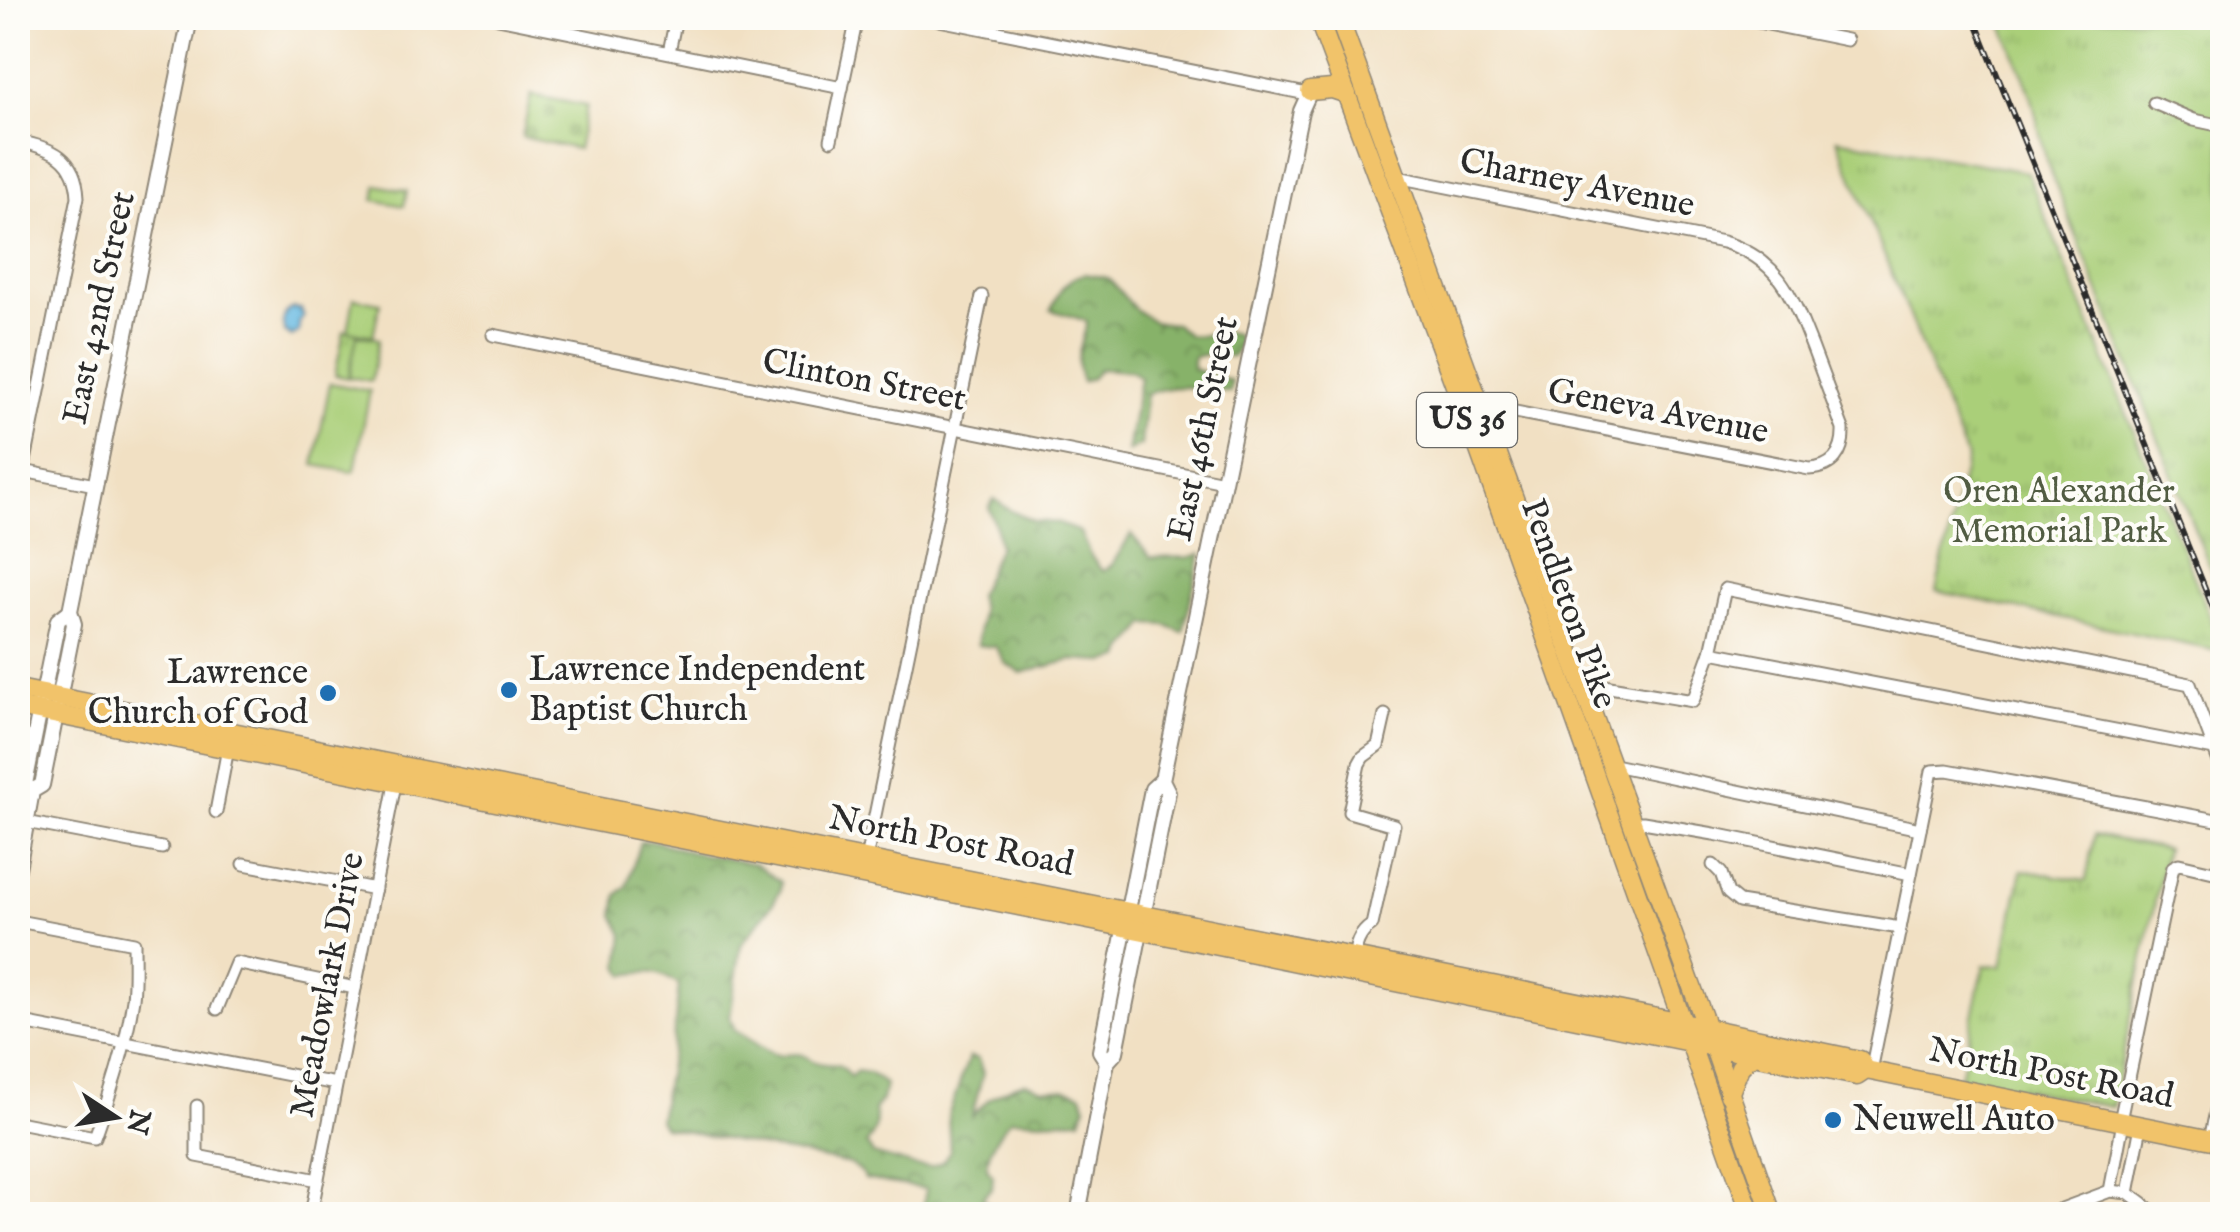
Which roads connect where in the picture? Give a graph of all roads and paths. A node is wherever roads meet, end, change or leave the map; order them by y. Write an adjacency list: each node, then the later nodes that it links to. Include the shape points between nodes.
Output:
1 (190, 18): 28 (street, East 42nd Street)
2 (498, 18): 9 (street)
3 (676, 18): 11 (street)
4 (858, 18): 13 (street)
5 (1318, 18): 12 (main road, Pendleton Pike / US 36)
6 (1339, 18): 20 (main road, Pendleton Pike / US 36)
7 (1738, 18): 10 (street)
8 (939, 20): 14 (street)
9 (554, 23): 11 (street)
10 (1847, 40)
11 (669, 52): 13 (street)
12 (1334, 63): 14 (main road); 15 (main road, Pendleton Pike / US 36)
13 (842, 88): 18 (street)
14 (1308, 93): 15 (main road); 27 (street, East 46th Street)
15 (1347, 94): 23 (main road, Pendleton Pike / US 36)
16 (2154, 104): 17 (street)
17 (2222, 126)
18 (831, 140)
19 (18, 141): 26 (street, via 58,154 77,186)
20 (1397, 177): 23 (main road, Pendleton Pike / US 36); 25 (street, Charney Avenue, via 1744,250 1774,271 1796,304 1843,429)
21 (982, 296): 24 (street)
22 (493, 335): 24 (street, Clinton Street)
23 (1476, 419): 25 (street, Geneva Avenue, via 1505,410 1809,469); 30 (main road, Pendleton Pike / US 36); 57 (main road, Pendleton Pike / US 36)
24 (956, 427): 27 (street, Clinton Street); 48 (street)
25 (1836, 458)
26 (20, 470): 28 (street)
27 (1224, 482): 53 (street, East 46th Street, via 1162,780 1168,792)
28 (94, 485): 32 (street, East 42nd Street, via 70,611 74,624)
29 (1710, 652): 30 (street, via 1693,701); 36 (street); 36 (street, via 1725,589 2190,684)
30 (1580, 682): 37 (main road, Pendleton Pike / US 36)
31 (18, 689): 32 (main road, North Post Road)
32 (49, 704): 33 (main road, North Post Road); 35 (main road, North Post Road); 39 (main road, North Post Road); 42 (street, East 42nd Street, via 24,784 32,791)
33 (18, 707)
34 (1385, 715): 56 (street, via 1378,746 1360,764 1349,812 1394,825 1372,924 1362,931)
35 (228, 748): 39 (main road, North Post Road); 40 (street)
36 (2214, 749): 38 (street)
37 (1610, 764): 43 (main road, Pendleton Pike / US 36); 44 (street)
38 (2222, 770)
39 (397, 774): 48 (main road, North Post Road); 52 (street, Meadowlark Drive)
40 (216, 812)
41 (2222, 821): 44 (street, via 1947,770 1932,771)
42 (26, 822): 45 (street); 49 (street, East 42nd Street)
43 (1630, 822): 50 (street); 63 (main road, Pendleton Pike / US 36)
44 (1920, 829): 50 (street)
45 (162, 848)
46 (244, 864): 52 (street)
47 (1713, 864): 55 (street, via 1739,902)
48 (864, 867): 53 (main road, North Post Road)
49 (18, 869)
50 (1911, 874): 55 (street)
51 (2222, 874): 74 (street, via 2173,868)
52 (375, 889): 58 (street, Meadowlark Drive)
53 (1133, 920): 56 (main road, North Post Road); 80 (street, East 46th Street, via 1100,1051 1107,1062)
54 (18, 922): 64 (street, via 134,944)
55 (1900, 928): 68 (street)
56 (1354, 965): 60 (main road, North Post Road); 65 (main road, North Post Road)
57 (1665, 972): 60 (main road, via 1657,1005); 62 (main road, Pendleton Pike / US 36)
58 (356, 988): 59 (street, via 236,963); 70 (street, Meadowlark Drive)
59 (218, 1009)
60 (1638, 1014): 62 (main road, North Post Road)
61 (18, 1022): 64 (street)
62 (1684, 1024): 63 (main road, North Post Road); 65 (main road, Pendleton Pike / US 36)
63 (1706, 1028): 66 (main road, Pendleton Pike / US 36); 68 (main road, North Post Road, via 1860,1060)
64 (124, 1042): 70 (street); 73 (street, via 95,1137)
65 (1690, 1042): 66 (main road, North Post Road); 81 (main road, Pendleton Pike / US 36)
66 (1713, 1047): 67 (main road, North Post Road); 71 (main road, Pendleton Pike / US 36)
67 (1754, 1055): 68 (main road, North Post Road, via 1857,1076); 71 (main road, via 1740,1067)
68 (1869, 1070): 74 (main road, North Post Road)
69 (2222, 1081): 75 (street)
70 (336, 1084): 76 (street, Meadowlark Drive)
71 (1728, 1095): 82 (main road, Pendleton Pike / US 36)
72 (197, 1106): 76 (street, via 197,1156)
73 (18, 1122)
74 (2128, 1123): 75 (main road, North Post Road); 77 (street); 78 (street)
75 (2216, 1141)
76 (318, 1180): 79 (street, Meadowlark Drive)
77 (2110, 1191): 78 (street); 83 (street)
78 (2128, 1193): 84 (street)
79 (311, 1214)
80 (1078, 1214)
81 (1751, 1214)
82 (1772, 1214)
83 (2054, 1214)
84 (2156, 1214)

